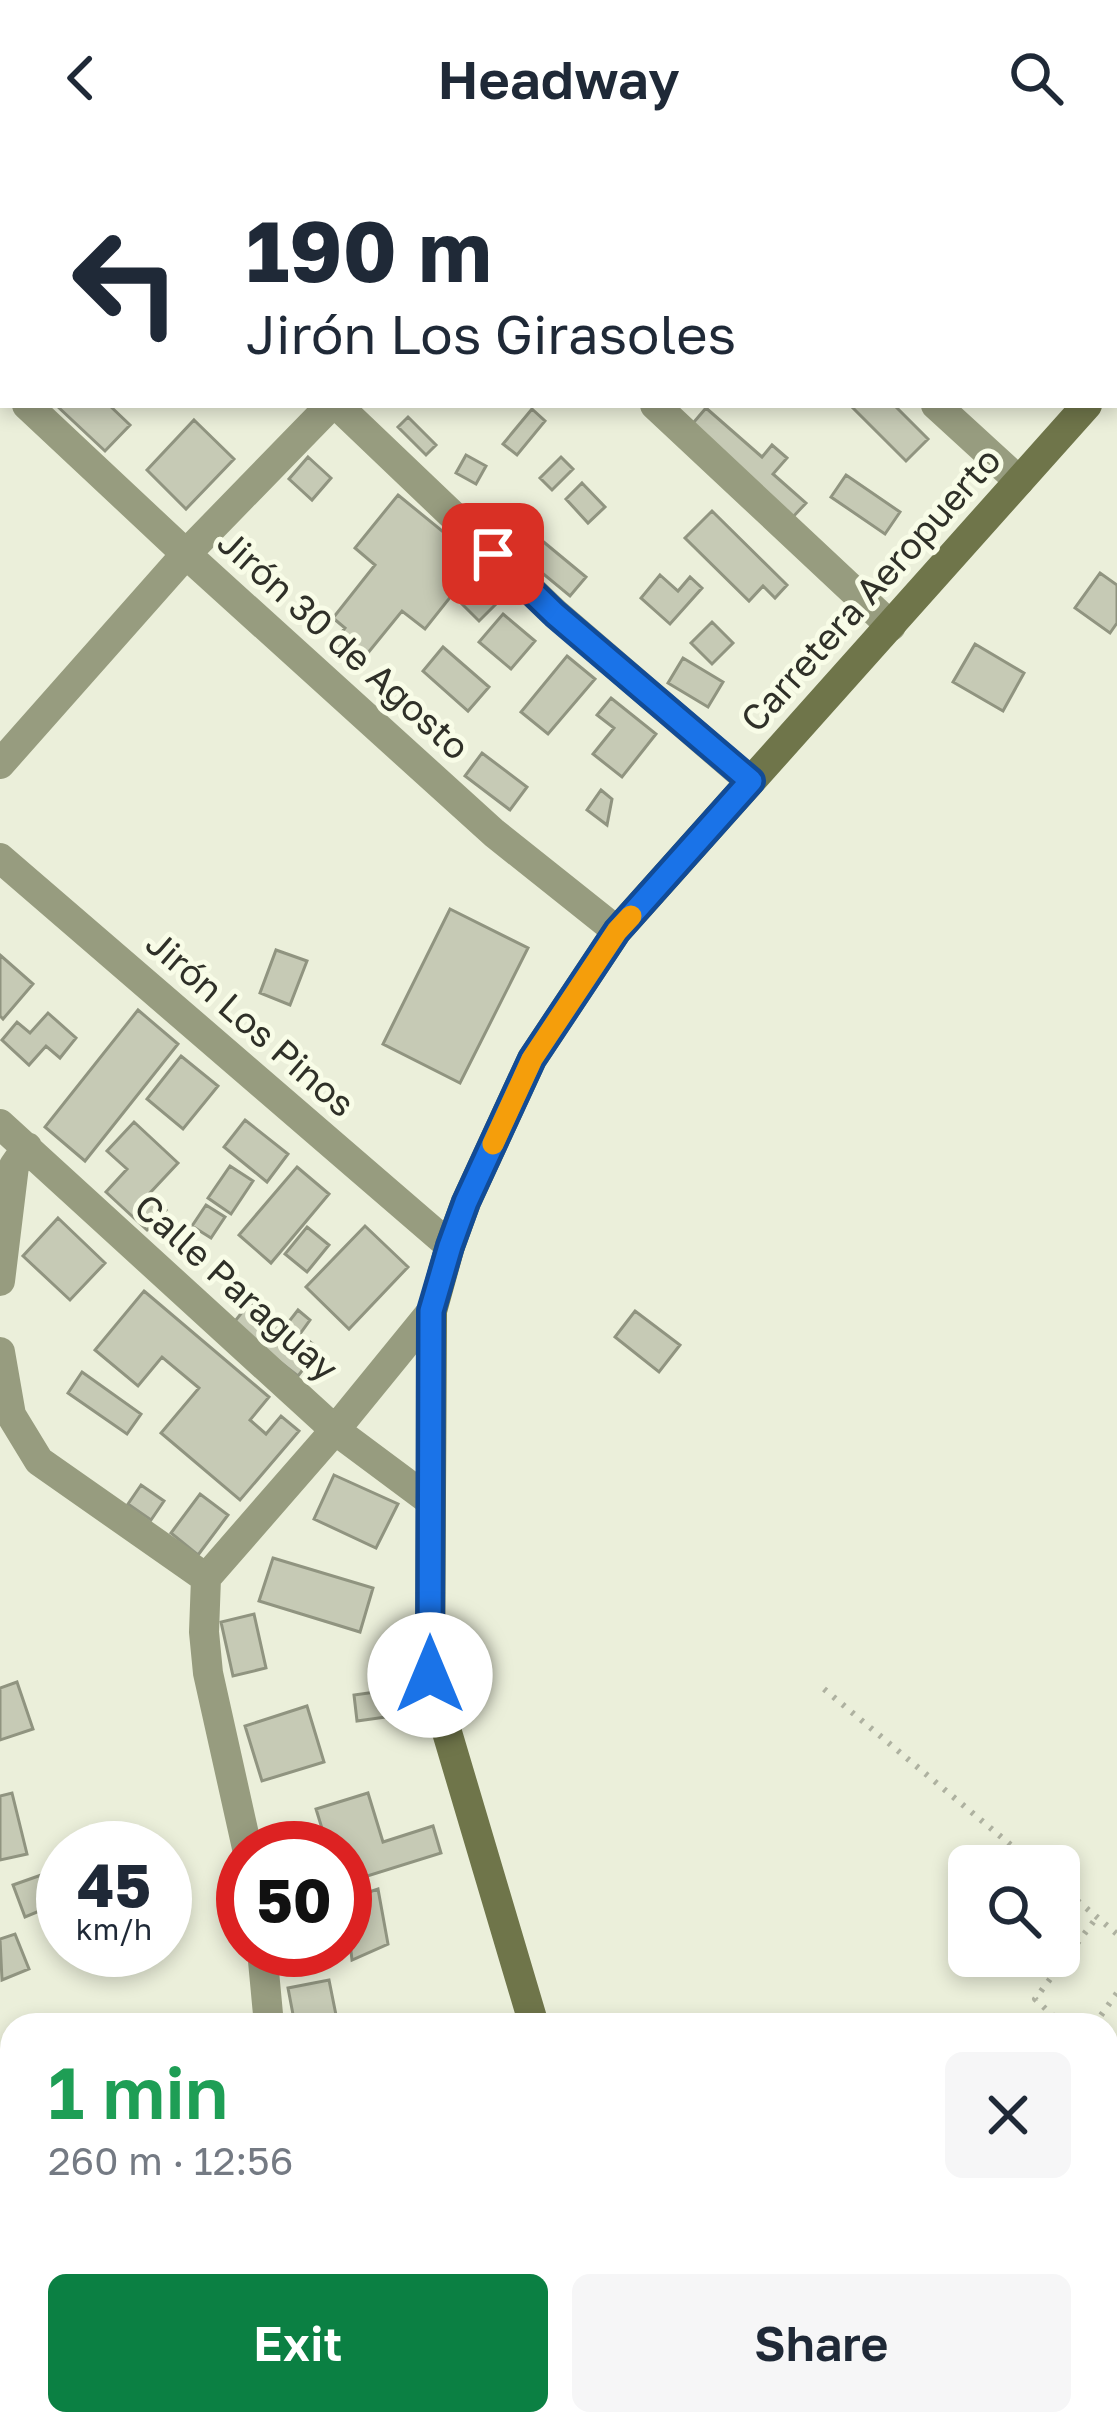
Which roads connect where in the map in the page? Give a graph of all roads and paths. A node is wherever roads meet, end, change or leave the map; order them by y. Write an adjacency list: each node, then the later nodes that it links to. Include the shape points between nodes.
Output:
1 (30, 408): 8 (street, Jirón 30 de Agosto)
2 (331, 408): 8 (street)
3 (337, 408): 11 (street, via 555,614)
4 (658, 408): 9 (street)
5 (939, 408): 7 (street)
6 (1084, 408): 7 (main road, Carretera Aeropuerto)
7 (1019, 481): 9 (main road, Carretera Aeropuerto)
8 (186, 554): 10 (street); 13 (street, Jirón 30 de Agosto, via 494,833)
9 (891, 626): 11 (main road, Carretera Aeropuerto)
10 (0, 764)
11 (751, 781): 13 (main road, Carretera Aeropuerto)
12 (0, 858): 16 (street, Jirón Los Pinos)
13 (617, 931): 16 (main road, Carretera Aeropuerto, via 532,1059)
14 (0, 1124): 15 (street, Calle Paraguay)
15 (14, 1165): 17 (street); 20 (street, Calle Paraguay)
16 (450, 1246): 18 (main road, Carretera Aeropuerto)
17 (0, 1281)
18 (431, 1311): 20 (street); 21 (main road, Carretera Aeropuerto)
19 (0, 1352): 22 (street, via 11,1415 38,1461)
20 (335, 1430): 21 (street, Calle Paraguay); 22 (street)
21 (429, 1500): 31 (main road, Carretera Aeropuerto, via 430,1675)
22 (206, 1578): 24 (street, via 208,1673)
23 (824, 1689): 25 (path)
24 (241, 1821)
25 (1011, 1845)
26 (1080, 1903): 27 (path)
27 (1097, 1917): 28 (path); 32 (path, via 1035,1999)
28 (1117, 1934)
29 (265, 1977): 30 (street)
30 (268, 2013)
31 (530, 2013)
32 (1050, 2013)

